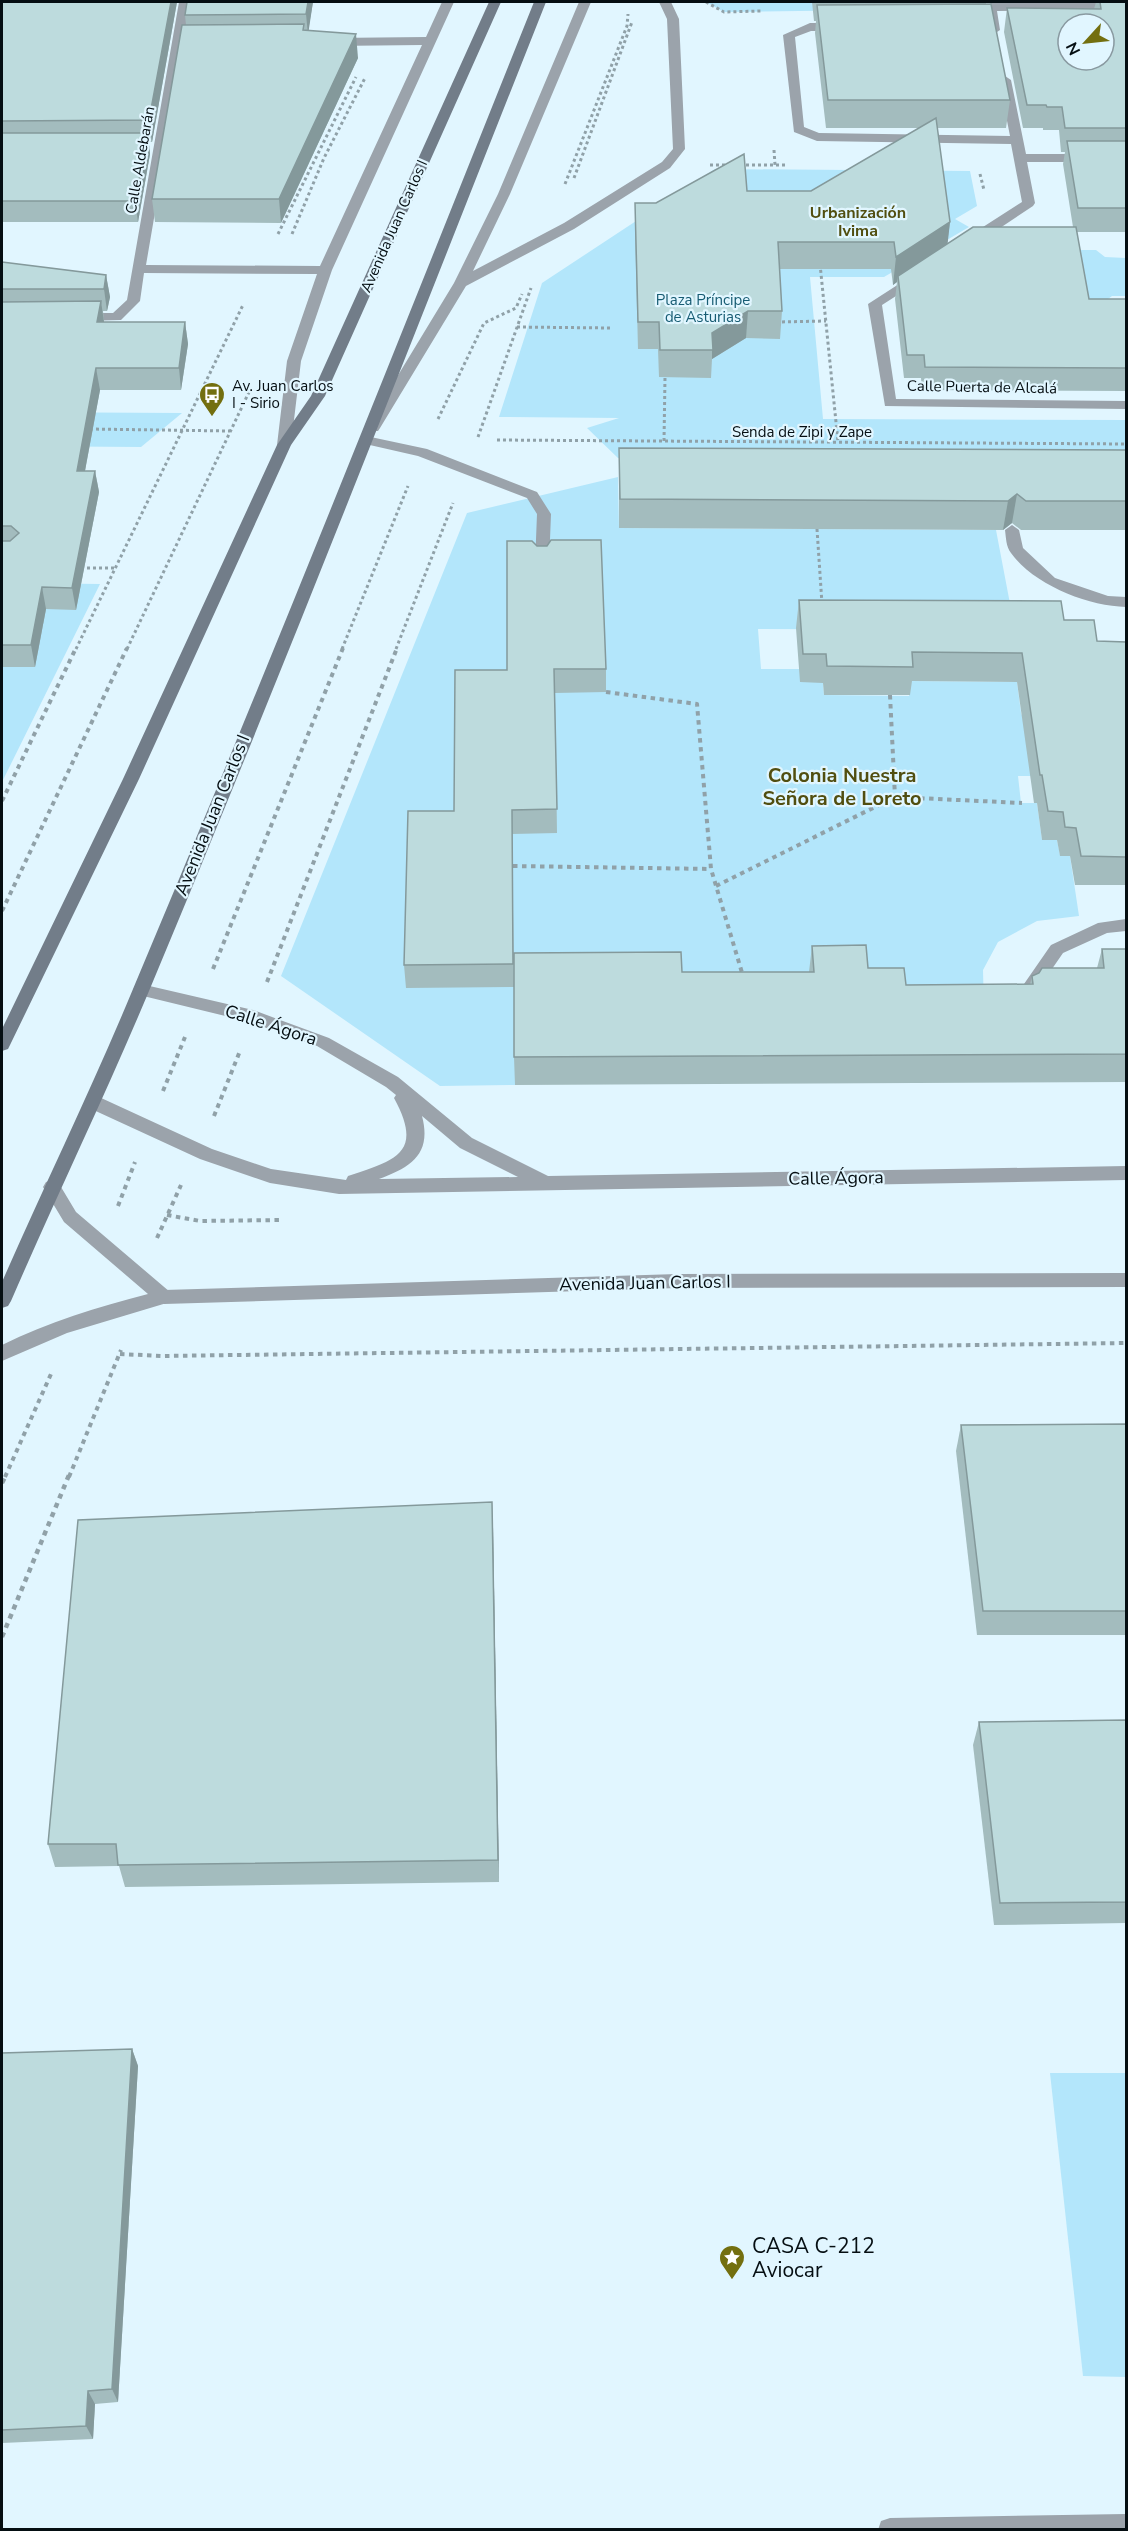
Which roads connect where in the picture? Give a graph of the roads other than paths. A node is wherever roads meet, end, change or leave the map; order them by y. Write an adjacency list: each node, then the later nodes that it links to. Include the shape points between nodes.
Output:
1 (185, 2): 18 (street, Calle Aldebarán, via 183,42 153,148)
2 (448, 2): 10 (street, Avenida Juan Carlos I)
3 (495, 2): 25 (main road, Avenida Juan Carlos I, via 318,396)
4 (540, 2): 24 (main road, Avenida Juan Carlos I)
5 (585, 2): 21 (street, Avenida Juan Carlos I, via 504,194)
6 (665, 2): 21 (street, via 673,19 679,149 666,165 546,239)
7 (1064, 4): 8 (street); 12 (street, via 991,7 988,26)
8 (1126, 7)
9 (856, 27): 14 (street, via 810,27 789,35 798,129 817,137)
10 (429, 41): 11 (street); 19 (street, Avenida Juan Carlos I)
11 (316, 42)
12 (998, 49)
13 (1003, 71): 14 (street)
14 (1017, 140): 15 (street)
15 (1022, 158): 16 (street); 17 (street, via 1029,203)
16 (1126, 158)
17 (960, 248)
18 (138, 269): 19 (street); 22 (street, Calle Aldebarán, via 133,301 116,317)
19 (325, 270): 25 (street, Avenida Juan Carlos I, via 294,361)
20 (923, 273): 23 (street, Calle Puerta de Alcalá, via 875,304 890,403)
21 (460, 283): 24 (street, Avenida Juan Carlos I)
22 (70, 317)
23 (1126, 405)
24 (366, 440): 27 (street, via 422,452 532,495 544,514); 30 (main road, Avenida Juan Carlos I)
25 (284, 445): 32 (main road, Avenida Juan Carlos I, via 131,779)
26 (1012, 530): 28 (street, via 1016,550 1050,580 1107,601)
27 (542, 565)
28 (1126, 602)
29 (1126, 925): 31 (street, via 1104,927 1057,949)
30 (141, 990): 33 (street, Calle Ágora, via 253,1016 323,1042); 34 (main road, Avenida Juan Carlos I)
31 (1025, 996)
32 (2, 1045)
33 (392, 1082): 36 (street, Calle Ágora, via 466,1143); 38 (street, Calle Ágora, via 416,1116 418,1139 407,1157 387,1170)
34 (93, 1102): 37 (main road, Avenida Juan Carlos I); 38 (street, Calle Ágora, via 197,1150 270,1176)
35 (1126, 1173): 36 (street, Calle Ágora)
36 (546, 1183): 38 (street, Calle Ágora)
37 (52, 1186): 40 (street, via 70,1216); 41 (main road, Avenida Juan Carlos I)
38 (339, 1187)
39 (1126, 1280): 40 (street, Avenida Juan Carlos I, via 678,1281)
40 (164, 1297): 42 (street, Avenida Juan Carlos I, via 71,1323)
41 (2, 1301)
42 (2, 1353)
43 (1126, 2526): 44 (street)
44 (890, 2529)

